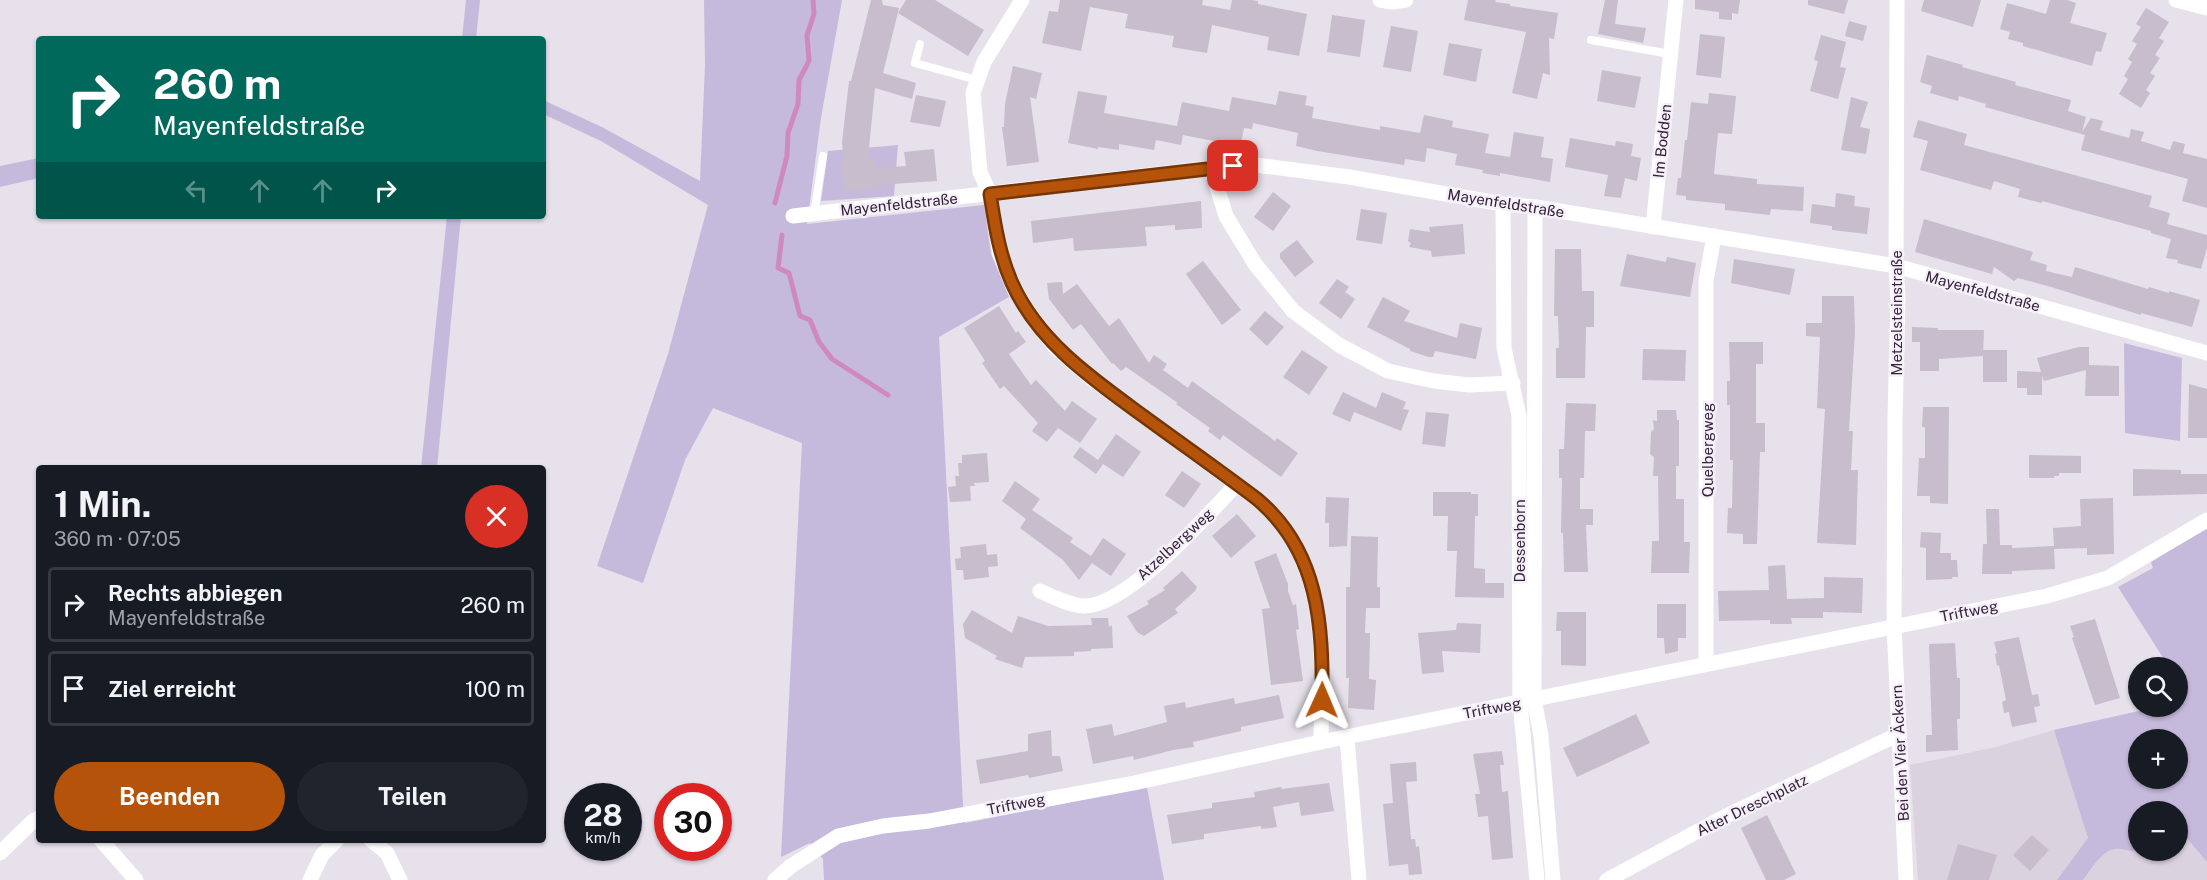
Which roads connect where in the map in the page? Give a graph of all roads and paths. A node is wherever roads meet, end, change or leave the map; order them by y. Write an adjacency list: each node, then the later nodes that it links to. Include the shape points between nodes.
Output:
1 (1380, 0): 2 (street)
2 (1406, 0)
3 (1676, 0): 10 (street, Im Bodden)
4 (1897, 0): 21 (street, Metzelsteinstraße)
5 (2176, 0): 7 (street)
6 (1019, 1): 11 (street)
7 (2207, 8)
8 (1591, 40): 10 (lane)
9 (920, 44): 11 (lane, via 915,63)
10 (1670, 54): 19 (street, Im Bodden)
11 (977, 80): 14 (street, via 973,93 980,172)
12 (823, 156): 17 (lane)
13 (1211, 168): 14 (street, Mayenfeldstraße); 15 (street, Mayenfeldstraße, via 1256,165); 23 (street, via 1226,216 1255,264 1293,311 1339,345 1388,371 1469,385)
14 (990, 194): 17 (street, Mayenfeldstraße); 24 (street, via 1000,254 1012,285 1054,346 1091,378)
15 (1503, 204): 16 (street, Mayenfeldstraße); 23 (street, Dessenborn, via 1504,348)
16 (1535, 207): 19 (street, Mayenfeldstraße); 29 (street, Dessenborn)
17 (814, 214): 18 (street, Mayenfeldstraße)
18 (793, 216)
19 (1653, 227): 20 (street, Mayenfeldstraße)
20 (1714, 236): 21 (street, Mayenfeldstraße); 28 (street, Quelbergweg, via 1706,281)
21 (1896, 266): 22 (street, Mayenfeldstraße); 27 (street, Metzelsteinstraße)
22 (2206, 350)
23 (1513, 383): 29 (street, Dessenborn, via 1519,416)
24 (1237, 484): 26 (street, Atzelbergweg, via 1149,572 1115,596 1085,606); 32 (street, via 1268,508 1288,532 1311,580 1318,608 1322,658)
25 (2207, 520): 27 (street, Triftweg, via 2108,578 2047,596)
26 (1040, 591)
27 (1894, 626): 28 (street, Triftweg); 30 (street, Bei den Vier Äckern)
28 (1706, 664): 29 (street, Triftweg)
29 (1527, 701): 31 (street, Triftweg); 43 (street, Dessenborn); 44 (street, Dessenborn, via 1541,736)
30 (1899, 734): 45 (street, Alter Dreschplatz, via 1726,816); 46 (street, Bei den Vier Äckern)
31 (1347, 738): 32 (street, Triftweg); 42 (street)
32 (1321, 742): 41 (street, Triftweg, via 1134,783 838,836)
33 (36, 820): 37 (street)
34 (104, 843): 38 (street)
35 (334, 843): 39 (street, via 322,855)
36 (375, 843): 40 (street, via 387,853)
37 (0, 854)
38 (136, 880)
39 (310, 880)
40 (400, 880)
41 (775, 880)
42 (1359, 880)
43 (1537, 880)
44 (1553, 880)
45 (1607, 880)
46 (1906, 880)

